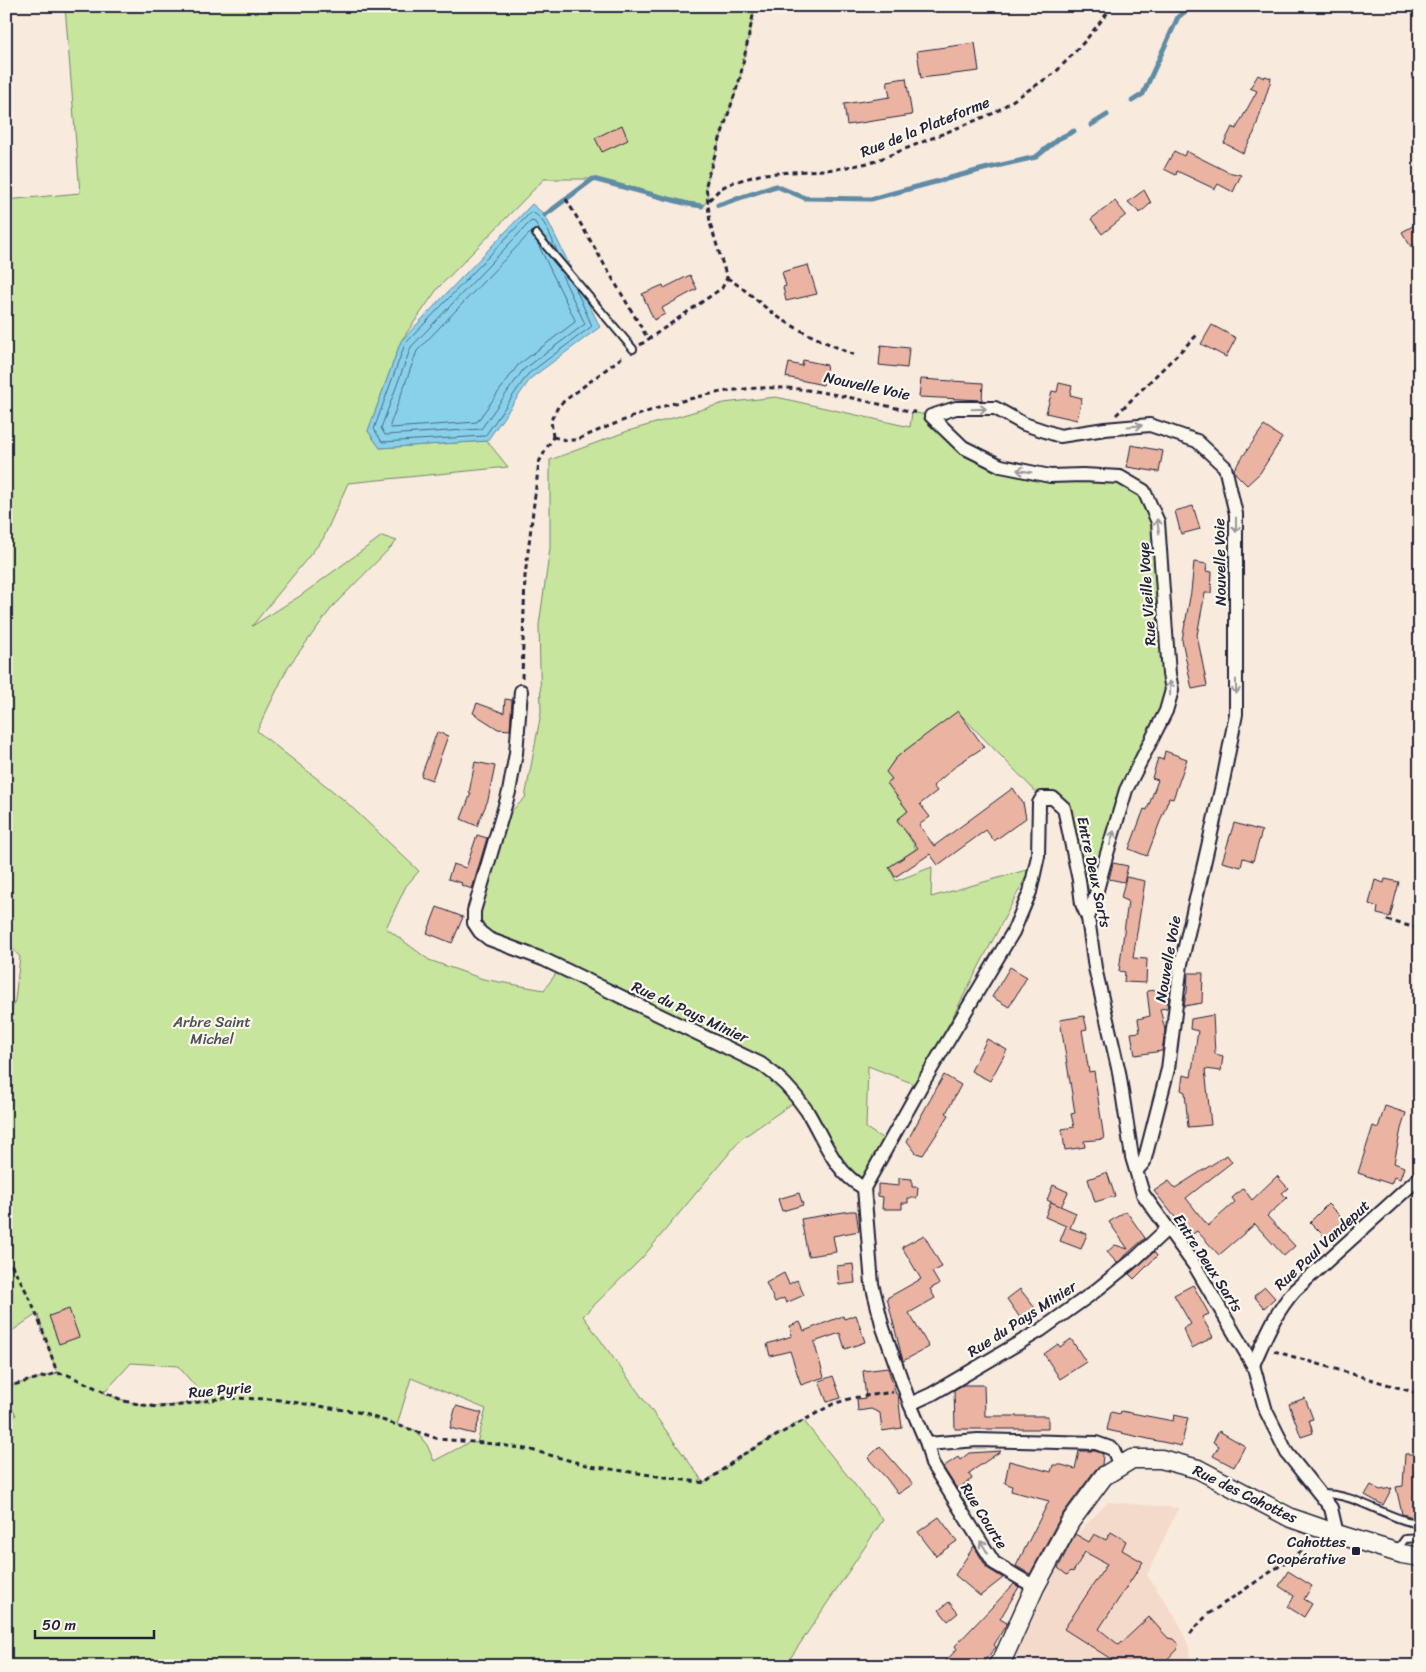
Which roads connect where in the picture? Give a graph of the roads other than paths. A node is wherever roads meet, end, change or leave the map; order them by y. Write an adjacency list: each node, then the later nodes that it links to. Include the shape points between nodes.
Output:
1 (536, 234): 2 (lane)
2 (633, 349)
3 (931, 416): 5 (street, Rue Vieille Voye, one-way to 3, via 1126,790 1166,711 1172,690 1158,522 1144,491 1120,477 1050,476 1001,466 963,447); 6 (street, Nouvelle Voie, one-way to 6, via 956,408 994,408 1024,424 1060,436 1150,425 1197,441 1225,467 1236,514 1236,714 1181,964 1168,1069 1144,1162)
4 (521, 691): 8 (street, Rue du Pays Minier, via 509,792 474,911 474,923 480,932 489,939 545,960 761,1064 779,1076 797,1097 837,1166)
5 (1088, 918): 6 (street, Entre Deux Sarts, via 1095,968); 8 (street, Entre Deux Sarts, via 1082,904 1064,808 1054,798 1042,798 1039,803 1038,856 1030,892 1013,932)
6 (1137, 1170): 9 (street, Entre Deux Sarts, via 1143,1194)
7 (1420, 1177): 10 (street, Rue Paul Vandeput, via 1294,1290 1272,1320)
8 (864, 1188): 11 (street, via 872,1284 883,1328)
9 (1167, 1229): 10 (street, Entre Deux Sarts, via 1195,1266); 11 (street, Rue du Pays Minier, via 1094,1292 1041,1330)
10 (1253, 1365): 14 (street, via 1266,1411 1287,1452)
11 (910, 1404): 12 (street)
12 (927, 1444): 13 (street, via 978,1440 1096,1443 1114,1449); 20 (street, Rue Courte, one-way to 12, via 994,1563 932,1464)
13 (1120, 1466): 16 (street, Rue des Cahottes, via 1132,1459 1161,1459 1198,1469 1291,1518); 20 (street, Rue des Cahottes, via 1104,1476 1070,1522)
14 (1319, 1494): 15 (lane, via 1332,1493 1356,1499 1405,1522); 16 (street, via 1331,1508)
15 (1420, 1524)
16 (1338, 1534): 18 (street, Rue des Cahottes)
17 (1420, 1538): 18 (lane, via 1404,1539)
18 (1396, 1552): 19 (street, Rue des Cahottes)
19 (1420, 1557)
20 (1035, 1587): 21 (street, Rue des Cahottes)
21 (997, 1666)

